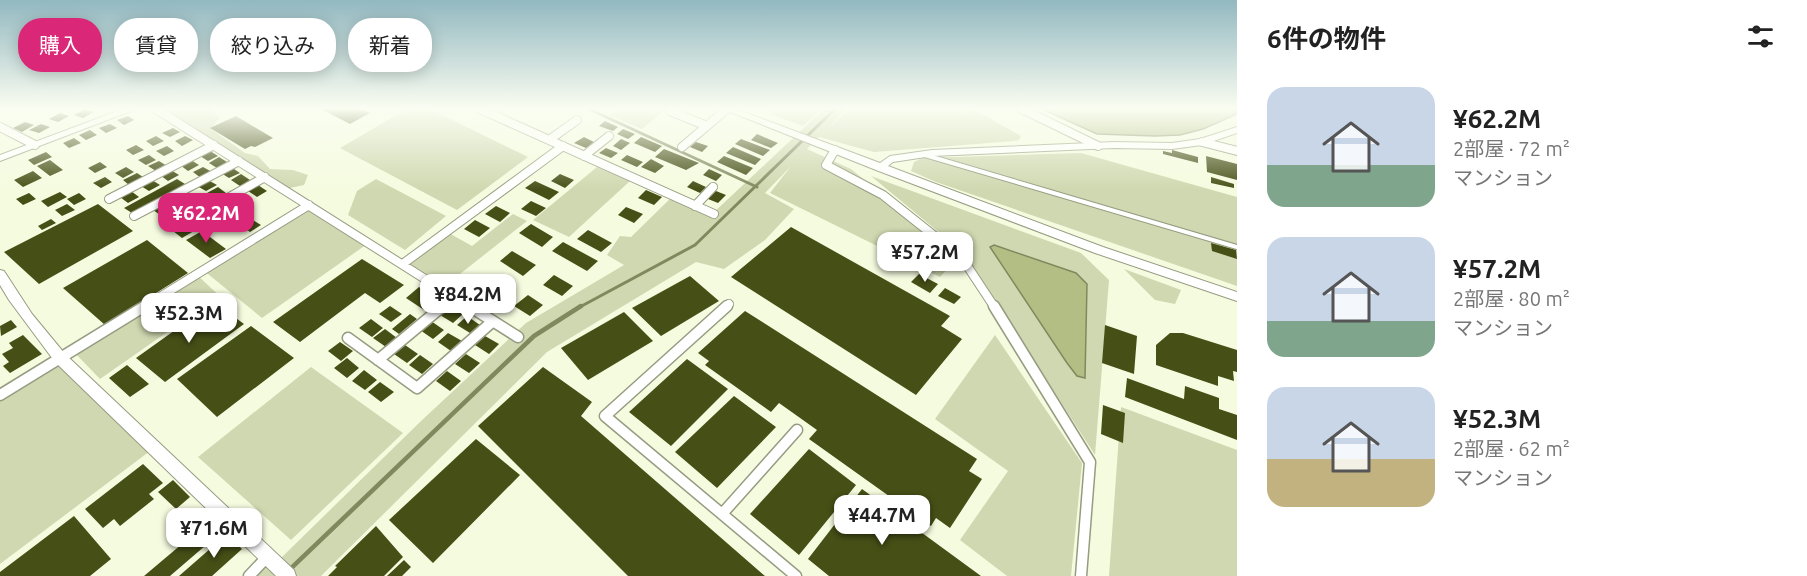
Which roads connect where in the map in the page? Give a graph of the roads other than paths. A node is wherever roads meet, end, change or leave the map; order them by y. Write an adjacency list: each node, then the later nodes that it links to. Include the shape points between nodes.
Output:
1 (17, 136): 13 (street)
2 (59, 136): 13 (street)
3 (199, 136): 14 (street)
4 (540, 136): 11 (street)
5 (555, 136): 11 (street)
6 (609, 136): 21 (street)
7 (695, 136): 17 (street)
8 (799, 136): 18 (street)
9 (1077, 136): 16 (street)
10 (1220, 136): 12 (street)
11 (549, 140): 15 (street)
12 (1202, 142): 16 (street); 19 (street)
13 (35, 145): 22 (street)
14 (214, 145): 23 (street); 27 (street)
15 (563, 146): 21 (street); 34 (street)
16 (1098, 146): 20 (street)
17 (682, 147)
18 (836, 150): 24 (street); 50 (street, via 826,165 883,195 962,258 1090,462)
19 (1237, 151)
20 (923, 154): 24 (street, via 890,159); 33 (lane)
21 (584, 156): 29 (street)
22 (0, 158)
23 (239, 161): 25 (street); 31 (street)
24 (880, 168): 37 (street)
25 (266, 177): 28 (street); 32 (street)
26 (713, 187): 29 (street)
27 (109, 199)
28 (309, 205): 34 (street); 42 (street)
29 (695, 206): 30 (street)
30 (714, 214)
31 (134, 216)
32 (191, 219)
33 (1237, 247)
34 (404, 263): 36 (street)
35 (0, 274): 42 (street, via 12,298)
36 (455, 296): 39 (street); 43 (street)
37 (1237, 297)
38 (729, 304): 46 (street, via 605,416)
39 (493, 321): 40 (street); 43 (street, via 417,388)
40 (518, 337)
41 (348, 338): 43 (street)
42 (60, 358): 44 (street); 47 (street)
43 (378, 360)
44 (0, 394)
45 (797, 430): 46 (street)
46 (722, 514): 49 (street)
47 (278, 566): 48 (street)
48 (249, 576)
49 (796, 576)
50 (1081, 576)

